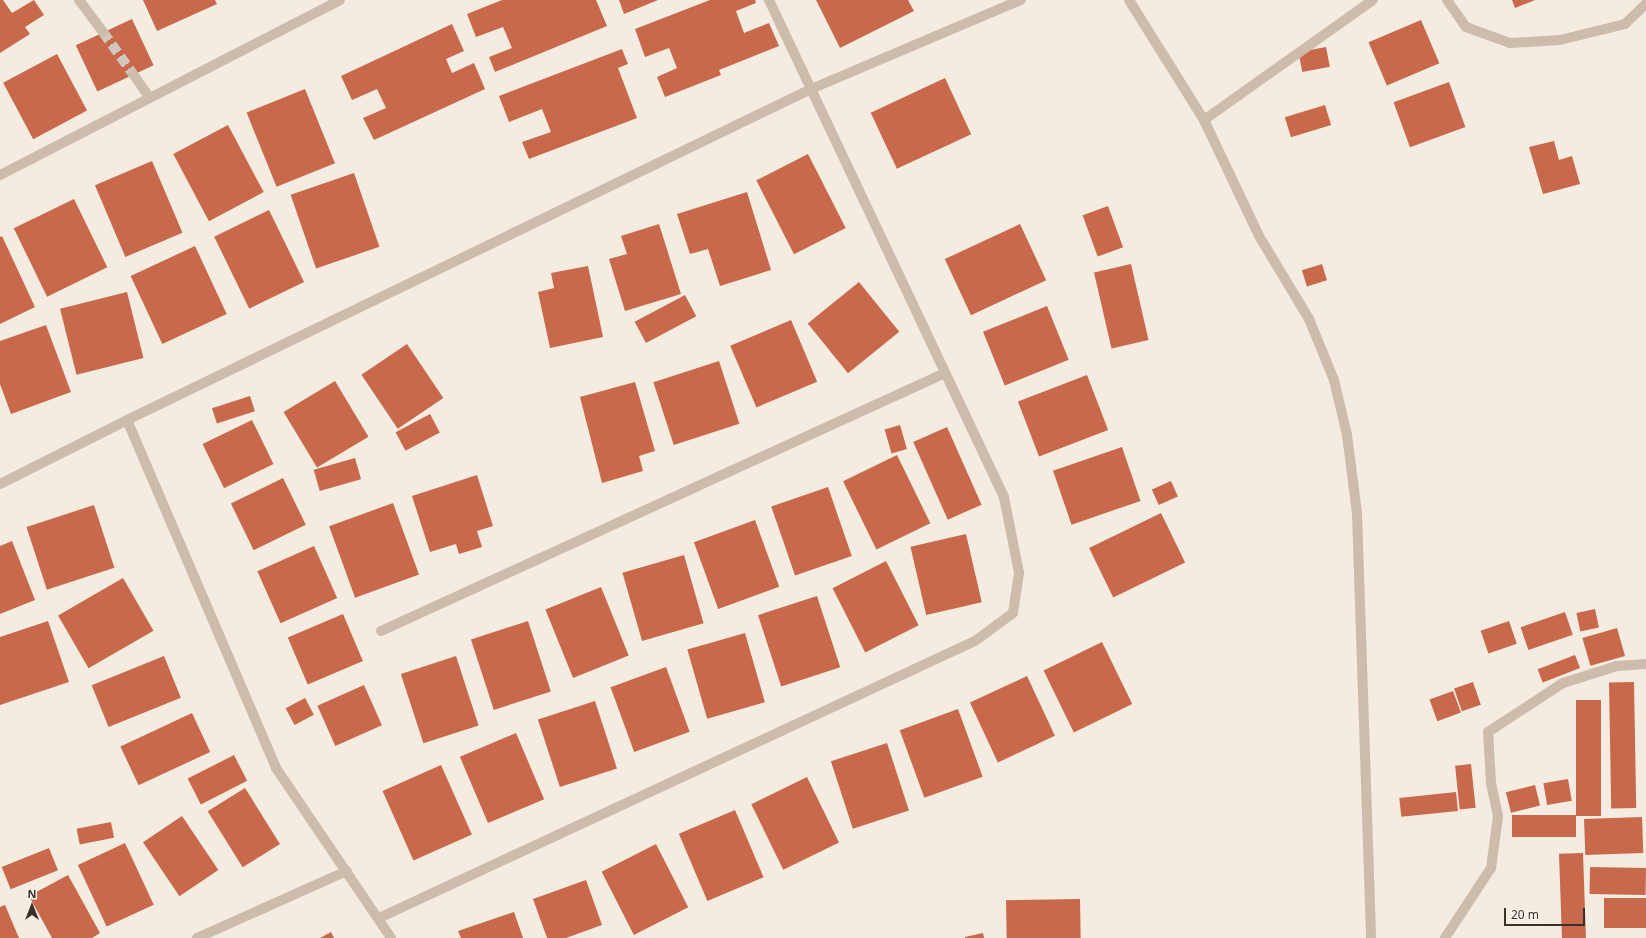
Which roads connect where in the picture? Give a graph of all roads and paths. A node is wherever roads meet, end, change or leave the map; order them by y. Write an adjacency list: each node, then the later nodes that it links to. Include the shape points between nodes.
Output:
1 (79, 0): 9 (street)
2 (340, 0): 12 (street)
3 (769, 0): 11 (street)
4 (1021, 0): 11 (street)
5 (1129, 0): 13 (street)
6 (1373, 0): 13 (street)
7 (1448, 0): 8 (street, via 1466,27 1510,43 1560,40 1625,24)
8 (1646, 4)
9 (103, 32)
10 (133, 74): 12 (street)
11 (811, 90): 15 (street); 16 (street)
12 (149, 97): 14 (street)
13 (1204, 120): 24 (street, via 1259,236 1310,319 1334,380 1347,435 1357,513)
14 (0, 175)
15 (945, 373): 18 (street); 21 (street, via 1004,497 1019,573 1013,612 975,641)
16 (127, 420): 17 (street); 20 (street, via 276,768)
17 (0, 484)
18 (381, 631)
19 (1646, 664): 25 (street, via 1617,666 1564,683 1488,732 1491,782 1498,816 1491,868)
20 (347, 871): 21 (street); 22 (street)
21 (379, 918): 23 (street)
22 (197, 938)
23 (391, 938)
24 (1371, 938)
25 (1445, 938)

